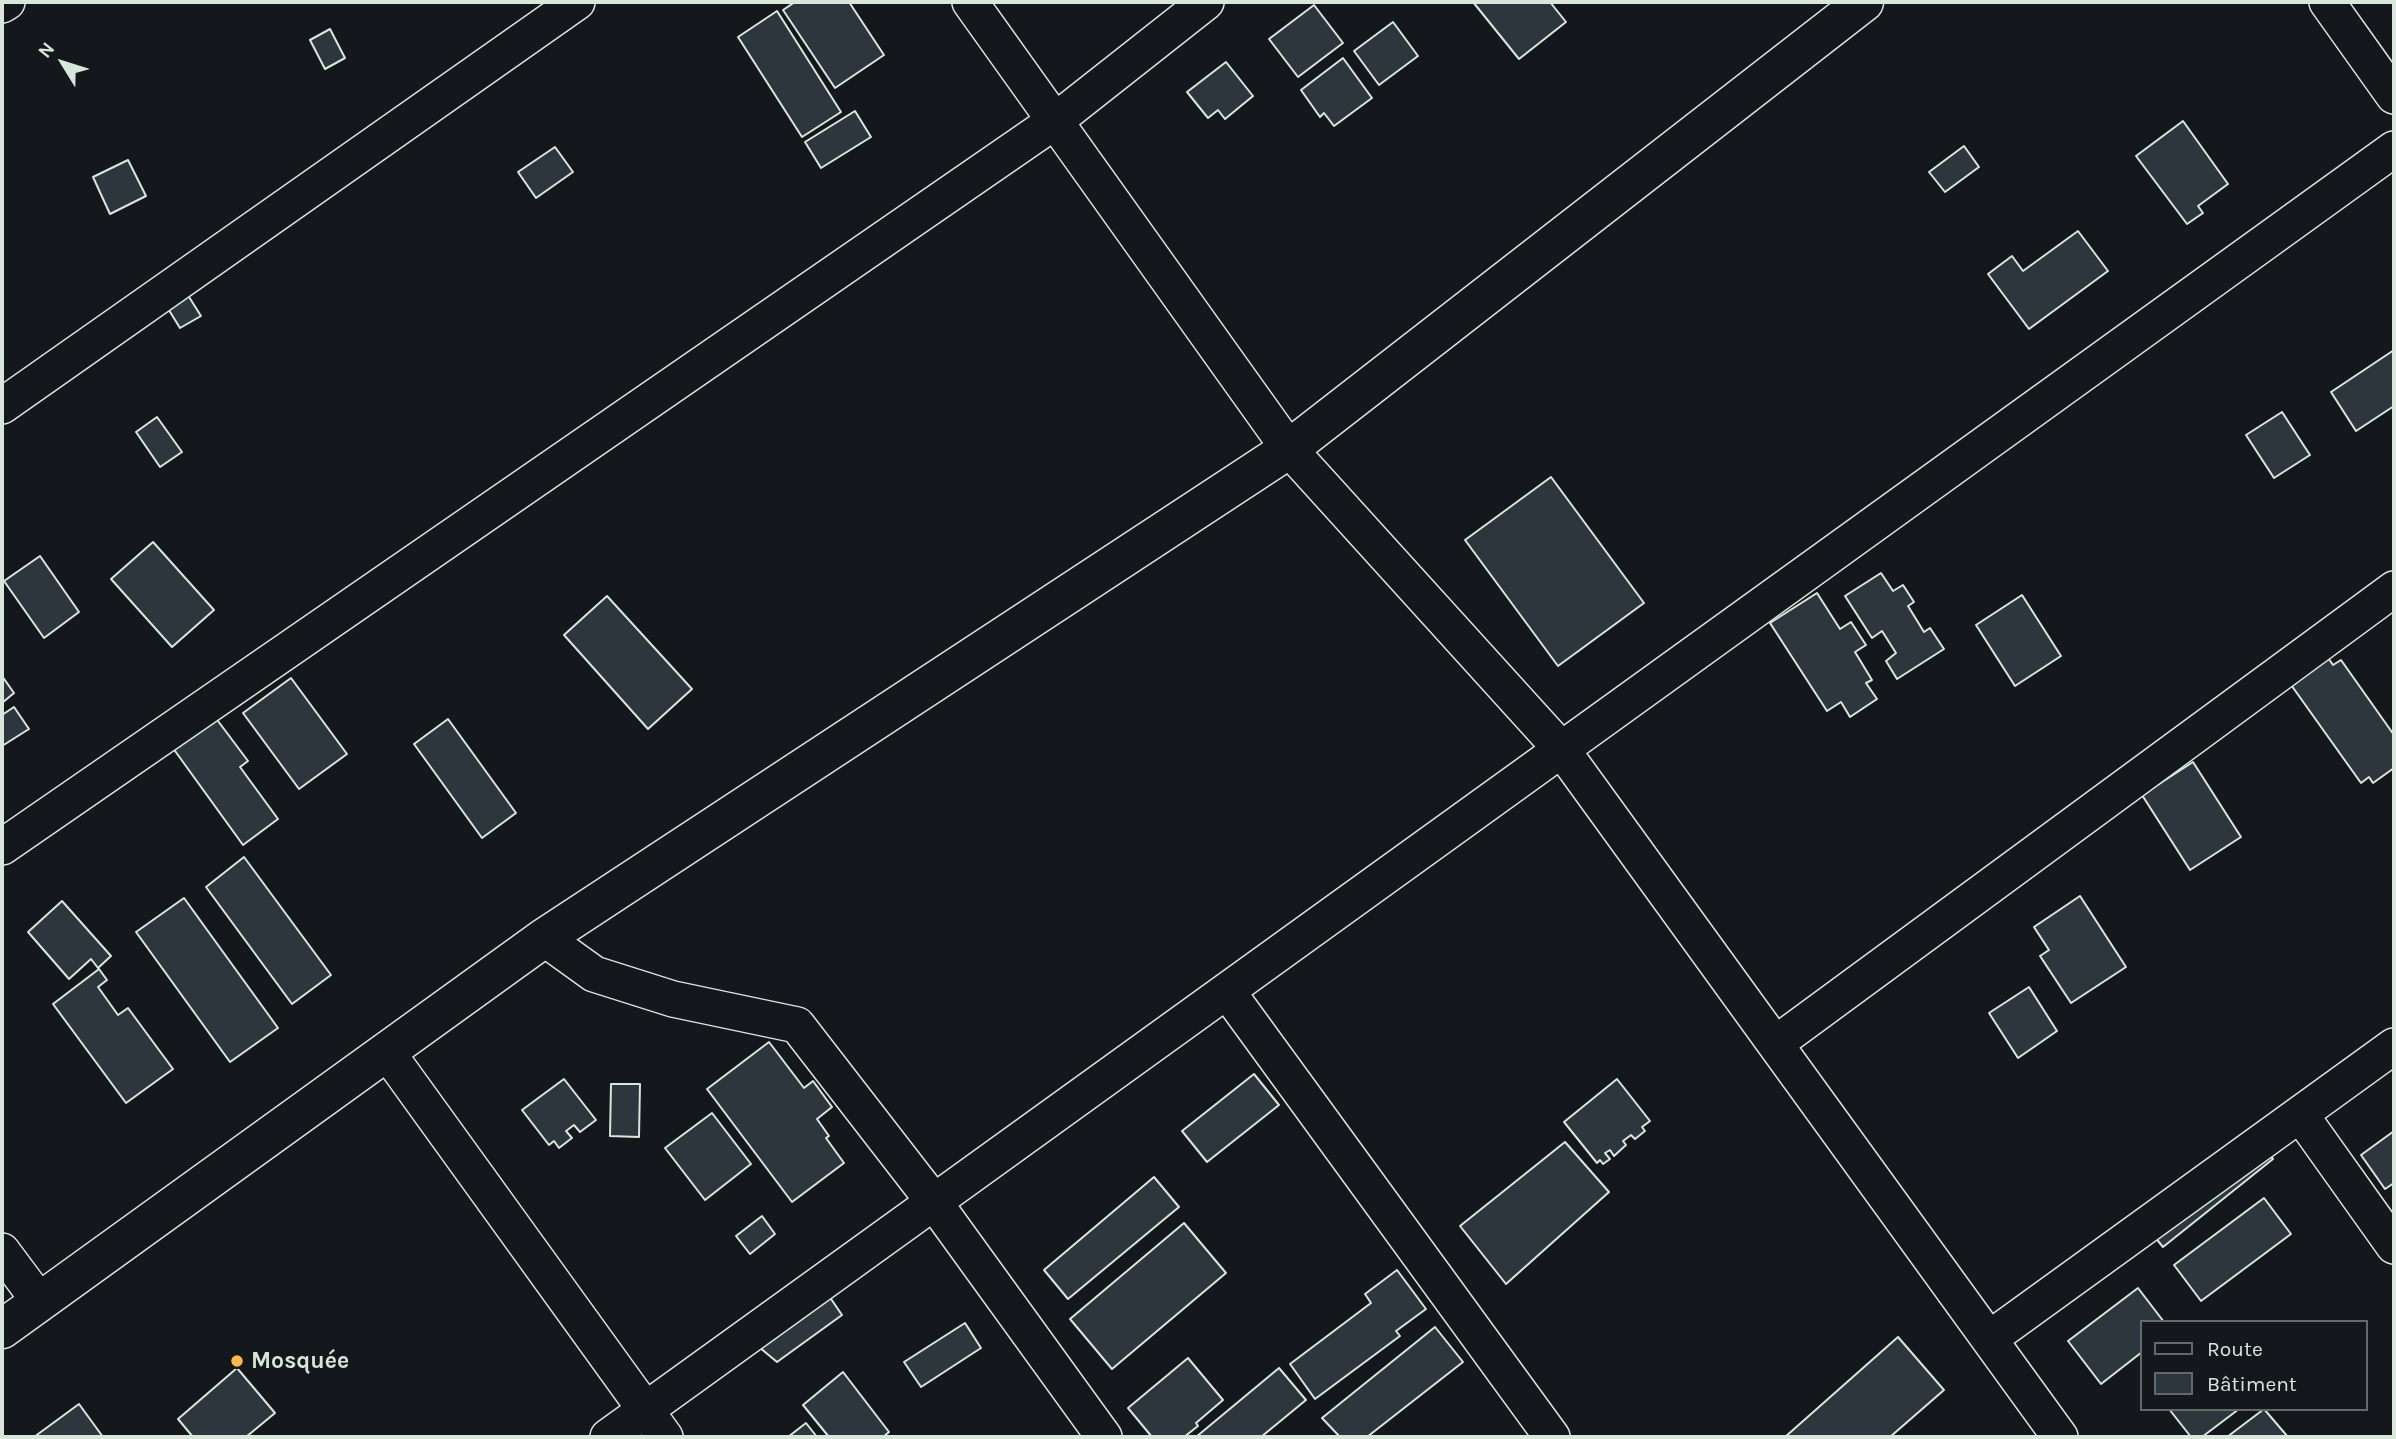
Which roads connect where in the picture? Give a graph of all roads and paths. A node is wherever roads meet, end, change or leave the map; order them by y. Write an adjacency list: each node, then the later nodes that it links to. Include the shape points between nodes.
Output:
1 (7, 2): 7 (street)
2 (577, 2): 11 (street)
3 (970, 2): 9 (street)
4 (1206, 2): 9 (street)
5 (1864, 2): 12 (street)
6 (2327, 2): 8 (street)
7 (2, 5)
8 (2394, 96)
9 (1055, 121): 12 (street); 15 (street)
10 (2394, 149): 14 (street)
11 (2, 406)
12 (1289, 449): 14 (street); 16 (street)
13 (2394, 589): 18 (street)
14 (1562, 750): 17 (street); 18 (street)
15 (2, 847)
16 (544, 938): 20 (street); 22 (street, via 594,975 673,999 797,1025)
17 (1227, 991): 22 (street); 31 (street)
18 (1775, 1044): 27 (street)
19 (2394, 1045): 21 (street)
20 (387, 1052): 25 (street); 28 (street)
21 (2300, 1114): 23 (street); 27 (street)
22 (934, 1202): 28 (street); 30 (street)
23 (2394, 1246)
24 (2, 1251): 25 (street)
25 (40, 1302): 26 (street)
26 (2, 1329)
27 (1989, 1339): 32 (street)
28 (655, 1424): 29 (street)
29 (608, 1437)
30 (1104, 1437)
31 (1552, 1437)
32 (2060, 1437)

